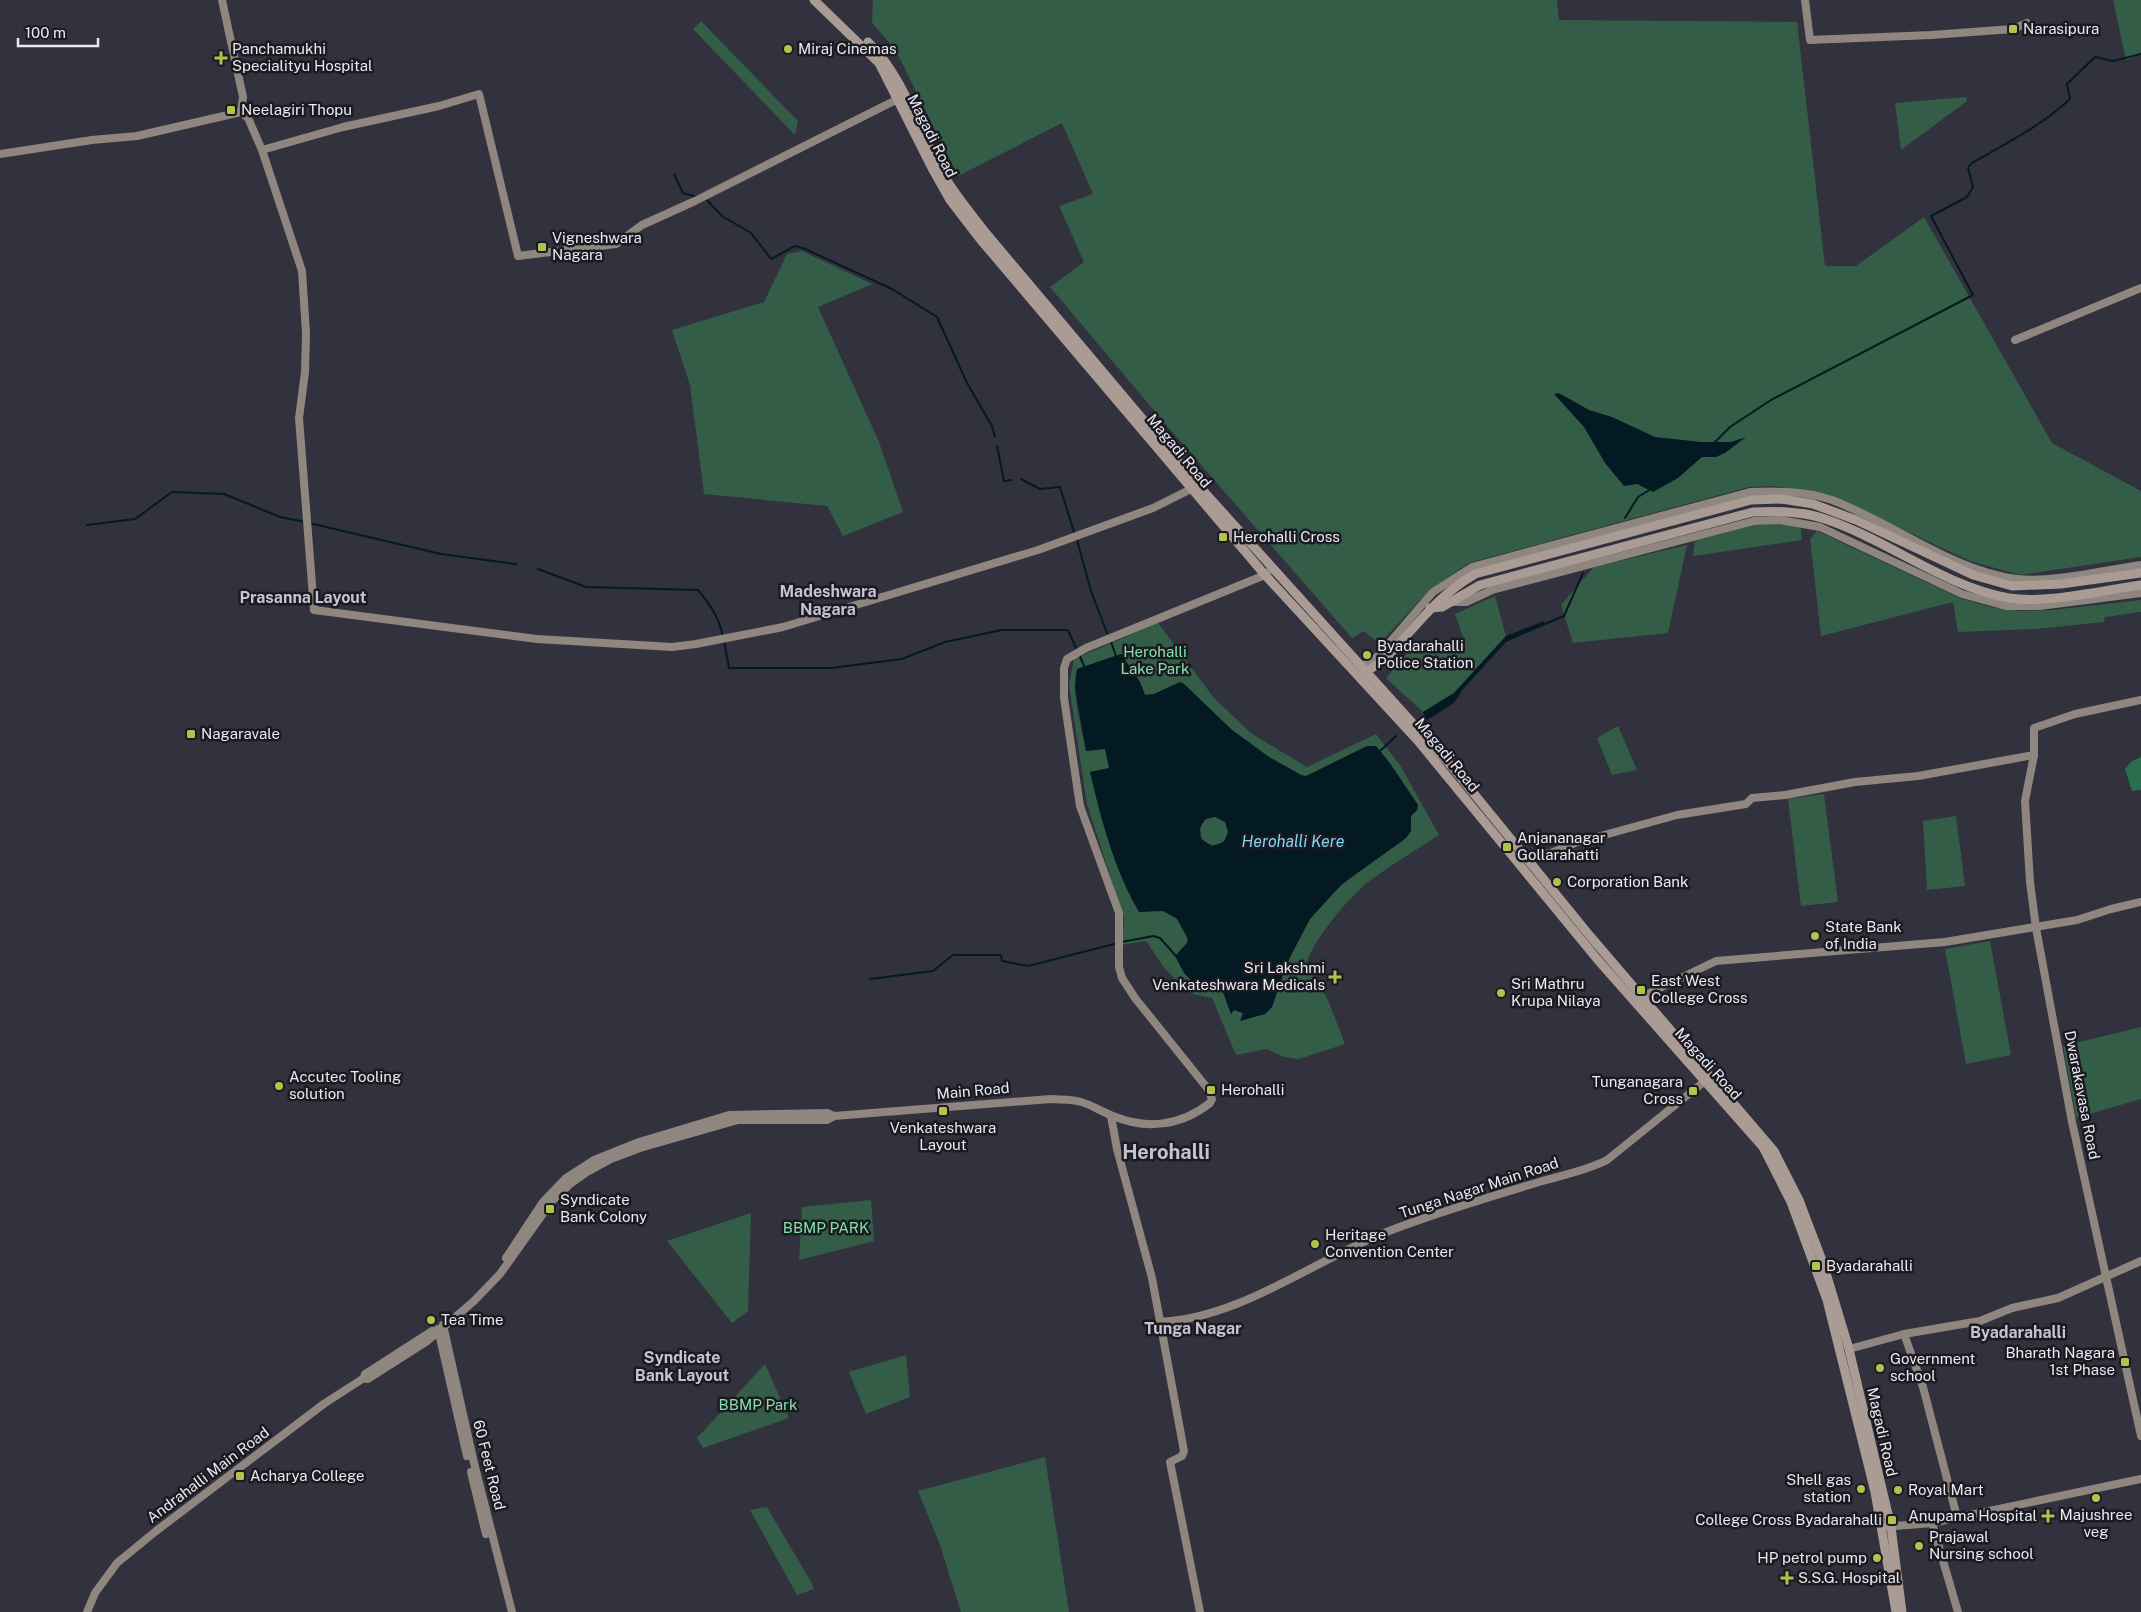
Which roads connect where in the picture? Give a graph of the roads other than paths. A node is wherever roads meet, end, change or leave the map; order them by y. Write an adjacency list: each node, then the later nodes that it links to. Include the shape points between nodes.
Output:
1 (222, 0): 7 (street, via 243,97)
2 (814, 0): 6 (main road, Magadi Road, via 876,59)
3 (822, 0): 6 (main road, Magadi Road, via 878,52)
4 (1805, 0): 5 (street, via 1810,40 2013,29)
5 (2027, 22)
6 (902, 97): 8 (street, via 642,225 616,244 518,256 479,94); 12 (main road, Magadi Road, via 955,193)
7 (242, 112): 8 (street, via 248,118); 9 (street, via 137,136)
8 (262, 150): 12 (street, via 302,271 306,333 299,418 314,610 537,639 672,647 784,627 1077,536 1161,505)
9 (0, 154)
10 (2141, 288): 11 (street)
11 (2015, 340)
12 (1195, 487): 14 (main road, Magadi Road)
13 (2141, 565): 20 (street, via 2017,579 1973,568 1831,500 1784,490 1750,492 1472,567 1433,592)
14 (1268, 572): 20 (main road, Magadi Road); 30 (street, via 1086,648 1071,655 1064,665 1063,690 1079,798 1086,826 1119,913 1119,967 1124,983 1208,1089 1212,1099 1208,1105 1166,1124 1145,1124)
15 (2141, 573): 19 (main road, via 2060,584 2012,586 1973,575 1856,520 1813,504 1782,499 1751,500 1475,574)
16 (2141, 584): 18 (main road, via 2056,598 2010,598 1972,588 1824,518 1781,511 1730,517 1480,585)
17 (2141, 593): 18 (street, via 2040,606 2006,606 1962,594 1820,527 1780,520 1754,521 1492,590 1466,602)
18 (1451, 602): 19 (main road)
19 (1430, 608): 20 (main road, via 1388,657)
20 (1363, 672): 22 (main road, Magadi Road)
21 (2141, 700): 23 (street, Dwarakavasa Road, via 2075,714 2034,728)
22 (1412, 729): 24 (main road, Magadi Road); 25 (main road, Magadi Road)
23 (2034, 755): 24 (street, via 1918,776 1752,798 1746,804 1678,815); 27 (street, Dwarakavasa Road, via 2025,801)
24 (1526, 859): 25 (street); 28 (main road, Magadi Road)
25 (1516, 860): 28 (main road, Magadi Road)
26 (2141, 902): 27 (street)
27 (2036, 928): 28 (street, via 1945,942 1716,961); 32 (street, Dwarakavasa Road, via 2072,1122)
28 (1639, 998): 29 (main road, Magadi Road); 36 (main road, Magadi Road, via 1774,1151 1799,1200 1823,1263)
29 (1705, 1082): 33 (street, Tunga Nagar Main Road, via 1607,1160 1591,1168 1383,1234 1216,1311 1182,1321); 41 (main road, Magadi Road, via 1763,1147 1791,1202 1833,1321)
30 (1111, 1116): 33 (street, via 1152,1278); 34 (street, Main Road, via 1082,1102 1044,1100 834,1116 827,1112 730,1115 639,1142 594,1160 558,1186 535,1212 489,1279)
31 (2141, 1261): 32 (street)
32 (2106, 1276): 35 (street, via 2058,1298 2012,1308 1980,1320); 37 (street, Dwarakavasa Road)
33 (1159, 1322): 45 (street, via 1184,1451 1182,1456 1170,1462)
34 (440, 1327): 42 (street, Andrahalli Main Road, via 365,1374 364,1378 324,1404 156,1531 117,1563); 43 (street, 60 Feet Road, via 481,1514); 44 (street, 60 Feet Road)
35 (1904, 1334): 36 (street); 39 (street, via 1923,1387)
36 (1849, 1349): 41 (main road, Magadi Road)
37 (2141, 1436)
38 (2141, 1479): 39 (street)
39 (1957, 1518): 40 (street)
40 (1932, 1522): 41 (street); 48 (street)
41 (1887, 1527): 46 (main road, Magadi Road); 47 (main road, Magadi Road)
42 (87, 1612)
43 (507, 1612)
44 (512, 1612)
45 (1200, 1612)
46 (1896, 1612)
47 (1902, 1612)
48 (1958, 1612)

